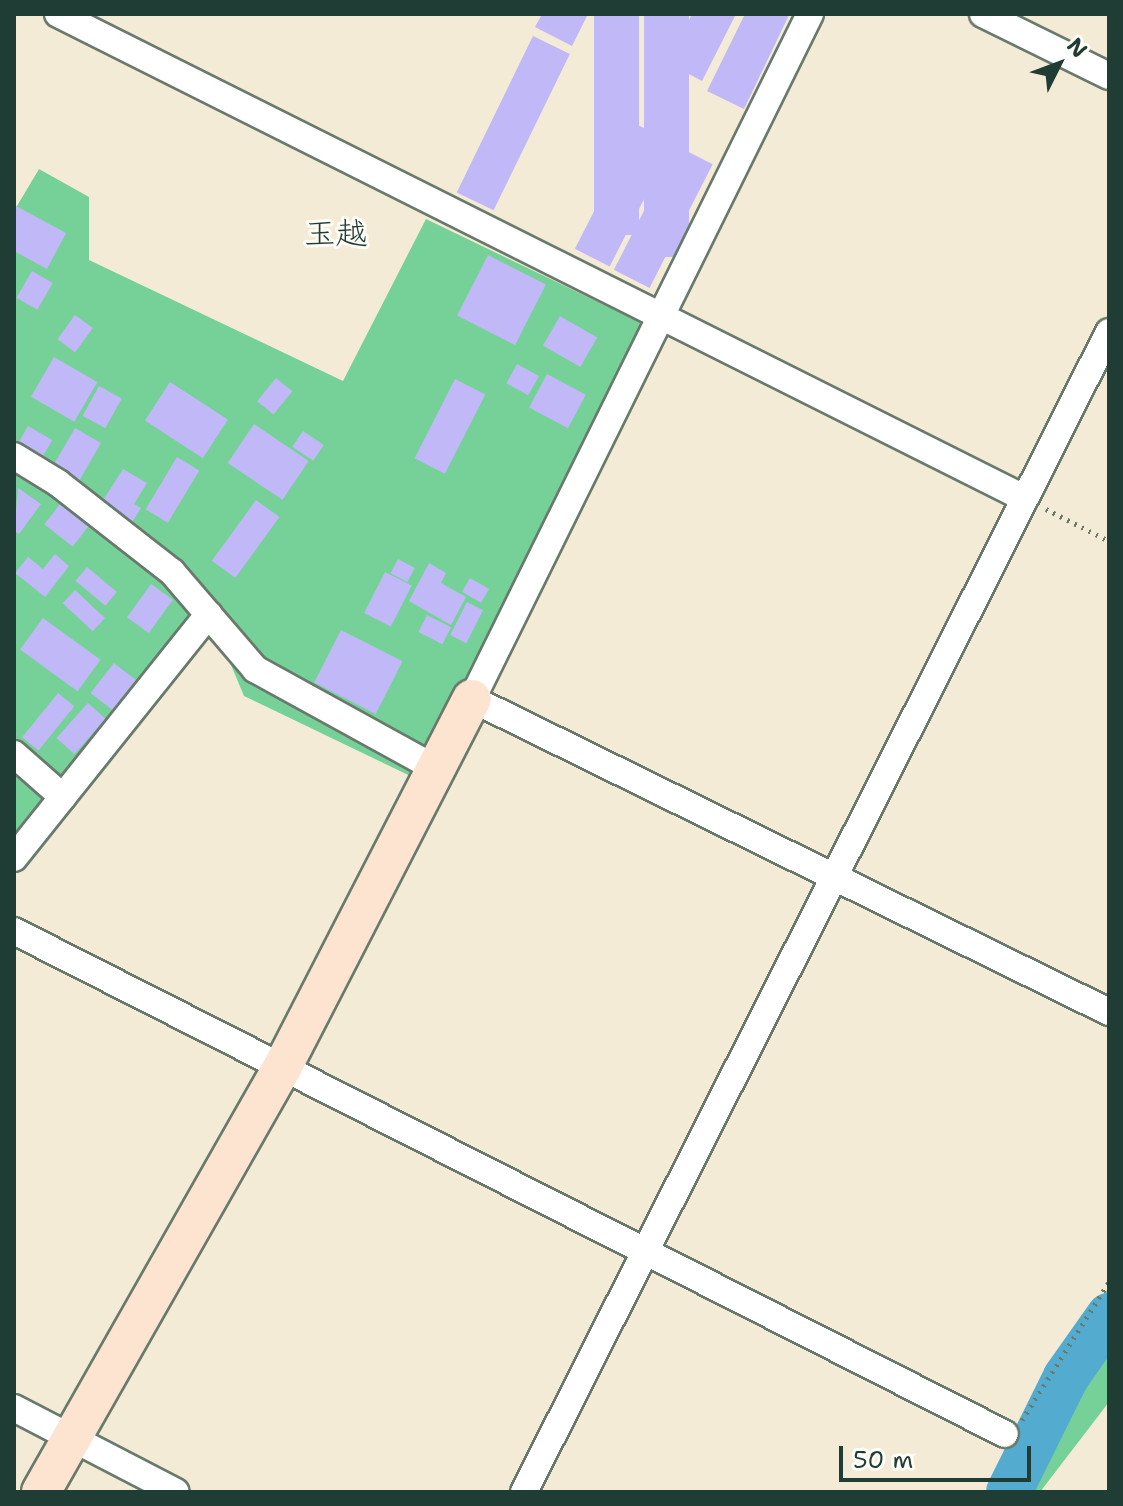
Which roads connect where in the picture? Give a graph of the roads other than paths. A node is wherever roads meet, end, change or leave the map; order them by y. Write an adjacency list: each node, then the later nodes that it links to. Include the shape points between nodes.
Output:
1 (58, 14): 5 (street)
2 (810, 14): 5 (street)
3 (983, 14): 4 (street)
4 (1109, 76)
5 (660, 318): 8 (street); 10 (street)
6 (1109, 332): 8 (street)
7 (14, 456): 9 (street, via 58,483 172,572)
8 (1024, 498): 15 (street)
9 (209, 614): 12 (street, via 255,669); 13 (street)
10 (472, 699): 12 (street); 15 (street)
11 (14, 754): 13 (street)
12 (435, 768): 18 (street)
13 (63, 797): 14 (street)
14 (14, 858)
15 (835, 874): 17 (street); 19 (street)
16 (14, 931): 18 (street)
17 (1109, 1012)
18 (282, 1068): 19 (street); 22 (street)
19 (648, 1249): 21 (street); 25 (street)
20 (14, 1408): 22 (street)
21 (1005, 1434)
22 (68, 1437): 23 (street); 24 (street)
23 (41, 1492)
24 (176, 1492)
25 (524, 1492)

